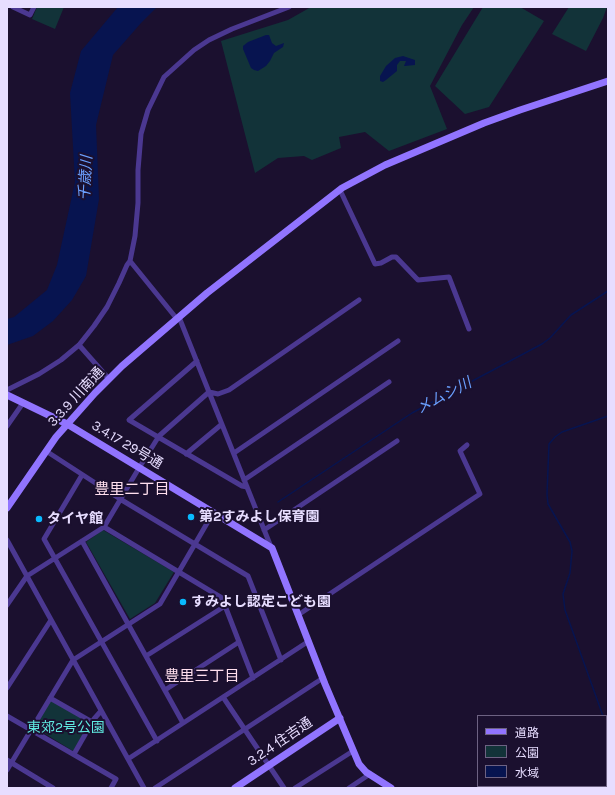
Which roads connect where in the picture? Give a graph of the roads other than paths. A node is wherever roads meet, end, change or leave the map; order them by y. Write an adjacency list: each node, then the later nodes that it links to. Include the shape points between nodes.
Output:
1 (13, 7): 2 (street, via 30,16)
2 (34, 7)
3 (289, 7): 6 (street, via 210,40 194,50 164,77 148,110 141,134 135,236)
4 (608, 81): 5 (street, 3.3.9 川南通, via 484,123 385,165)
5 (340, 190): 8 (street, 3.3.9 川南通); 9 (street, via 375,264 396,256 418,280 449,278)
6 (130, 261): 8 (street); 11 (street, via 107,307)
7 (359, 300): 16 (street, via 229,390 218,394)
8 (178, 318): 12 (street); 13 (street, 3.3.9 川南通)
9 (469, 329)
10 (398, 341): 26 (street)
11 (79, 345): 13 (street); 15 (street, via 39,374)
12 (197, 361): 16 (street); 22 (street, via 129,420)
13 (109, 379): 19 (street, 3.3.9 川南通)
14 (388, 382): 30 (street)
15 (7, 390)
16 (209, 392): 20 (street); 22 (street)
17 (7, 395): 18 (street, 3.4.17 29号通)
18 (23, 402): 19 (street, 3.4.17 29号通); 21 (street)
19 (67, 424): 25 (street, 3.3.9 川南通); 28 (street, 3.4.17 29号通)
20 (222, 424): 26 (street); 27 (street)
21 (7, 426)
22 (159, 437): 27 (street); 28 (street)
23 (397, 442): 36 (street)
24 (467, 445): 46 (street, via 460,451 480,494)
25 (46, 451): 29 (street); 33 (street, 3.3.9 川南通)
26 (234, 453): 30 (street)
27 (186, 454): 31 (street)
28 (139, 468): 32 (street); 34 (street, 3.4.17 29号通)
29 (82, 475): 32 (street); 41 (street, via 44,539)
30 (244, 480): 31 (street)
31 (247, 487): 36 (street)
32 (120, 499): 35 (street); 39 (street)
33 (7, 508)
34 (213, 513): 39 (street); 40 (street, 3.4.17 29号通)
35 (104, 527): 38 (street); 42 (street)
36 (264, 530): 40 (street)
37 (7, 540): 43 (street)
38 (82, 541): 41 (street); 48 (street)
39 (195, 544): 42 (street); 54 (street, via 248,576)
40 (272, 548): 46 (street)
41 (55, 558): 43 (street); 50 (street)
42 (179, 571): 45 (street, via 222,598); 48 (street, via 160,604)
43 (27, 576): 44 (street); 47 (street)
44 (7, 604)
45 (225, 606): 51 (street); 52 (street)
46 (298, 615): 49 (street)
47 (51, 620): 53 (street); 57 (street)
48 (128, 624): 50 (street); 52 (street)
49 (309, 641): 54 (street); 56 (street)
50 (101, 642): 53 (street); 68 (street)
51 (239, 642): 55 (street); 58 (street)
52 (146, 656): 58 (street)
53 (73, 660): 60 (street); 61 (street)
54 (281, 660): 55 (street)
55 (253, 678): 59 (street)
56 (323, 678): 63 (street); 67 (street)
57 (7, 688)
58 (165, 690): 65 (street)
59 (224, 697): 65 (street); 67 (street)
60 (50, 698): 64 (street); 66 (street)
61 (101, 711): 64 (street); 71 (street)
62 (7, 716): 66 (street)
63 (340, 718): 69 (street); 73 (street, 3.2.4 住吉通)
64 (92, 722): 70 (street)
65 (184, 723): 68 (street)
66 (30, 729): 70 (street); 72 (street)
67 (245, 730): 73 (street); 80 (street)
68 (157, 741): 71 (street)
69 (353, 750): 75 (street, via 361,768); 83 (street)
70 (74, 754): 78 (street, via 116,779)
71 (128, 760): 79 (street)
72 (9, 761): 74 (street); 77 (street)
73 (269, 765): 81 (street, 3.2.4 住吉通); 82 (street)
74 (7, 770)
75 (370, 774): 76 (street); 84 (street)
76 (381, 786): 85 (street)
77 (53, 788)
78 (111, 788)
79 (144, 788)
80 (155, 788)
81 (235, 788)
82 (284, 788)
83 (295, 788)
84 (349, 788)
85 (390, 788)

